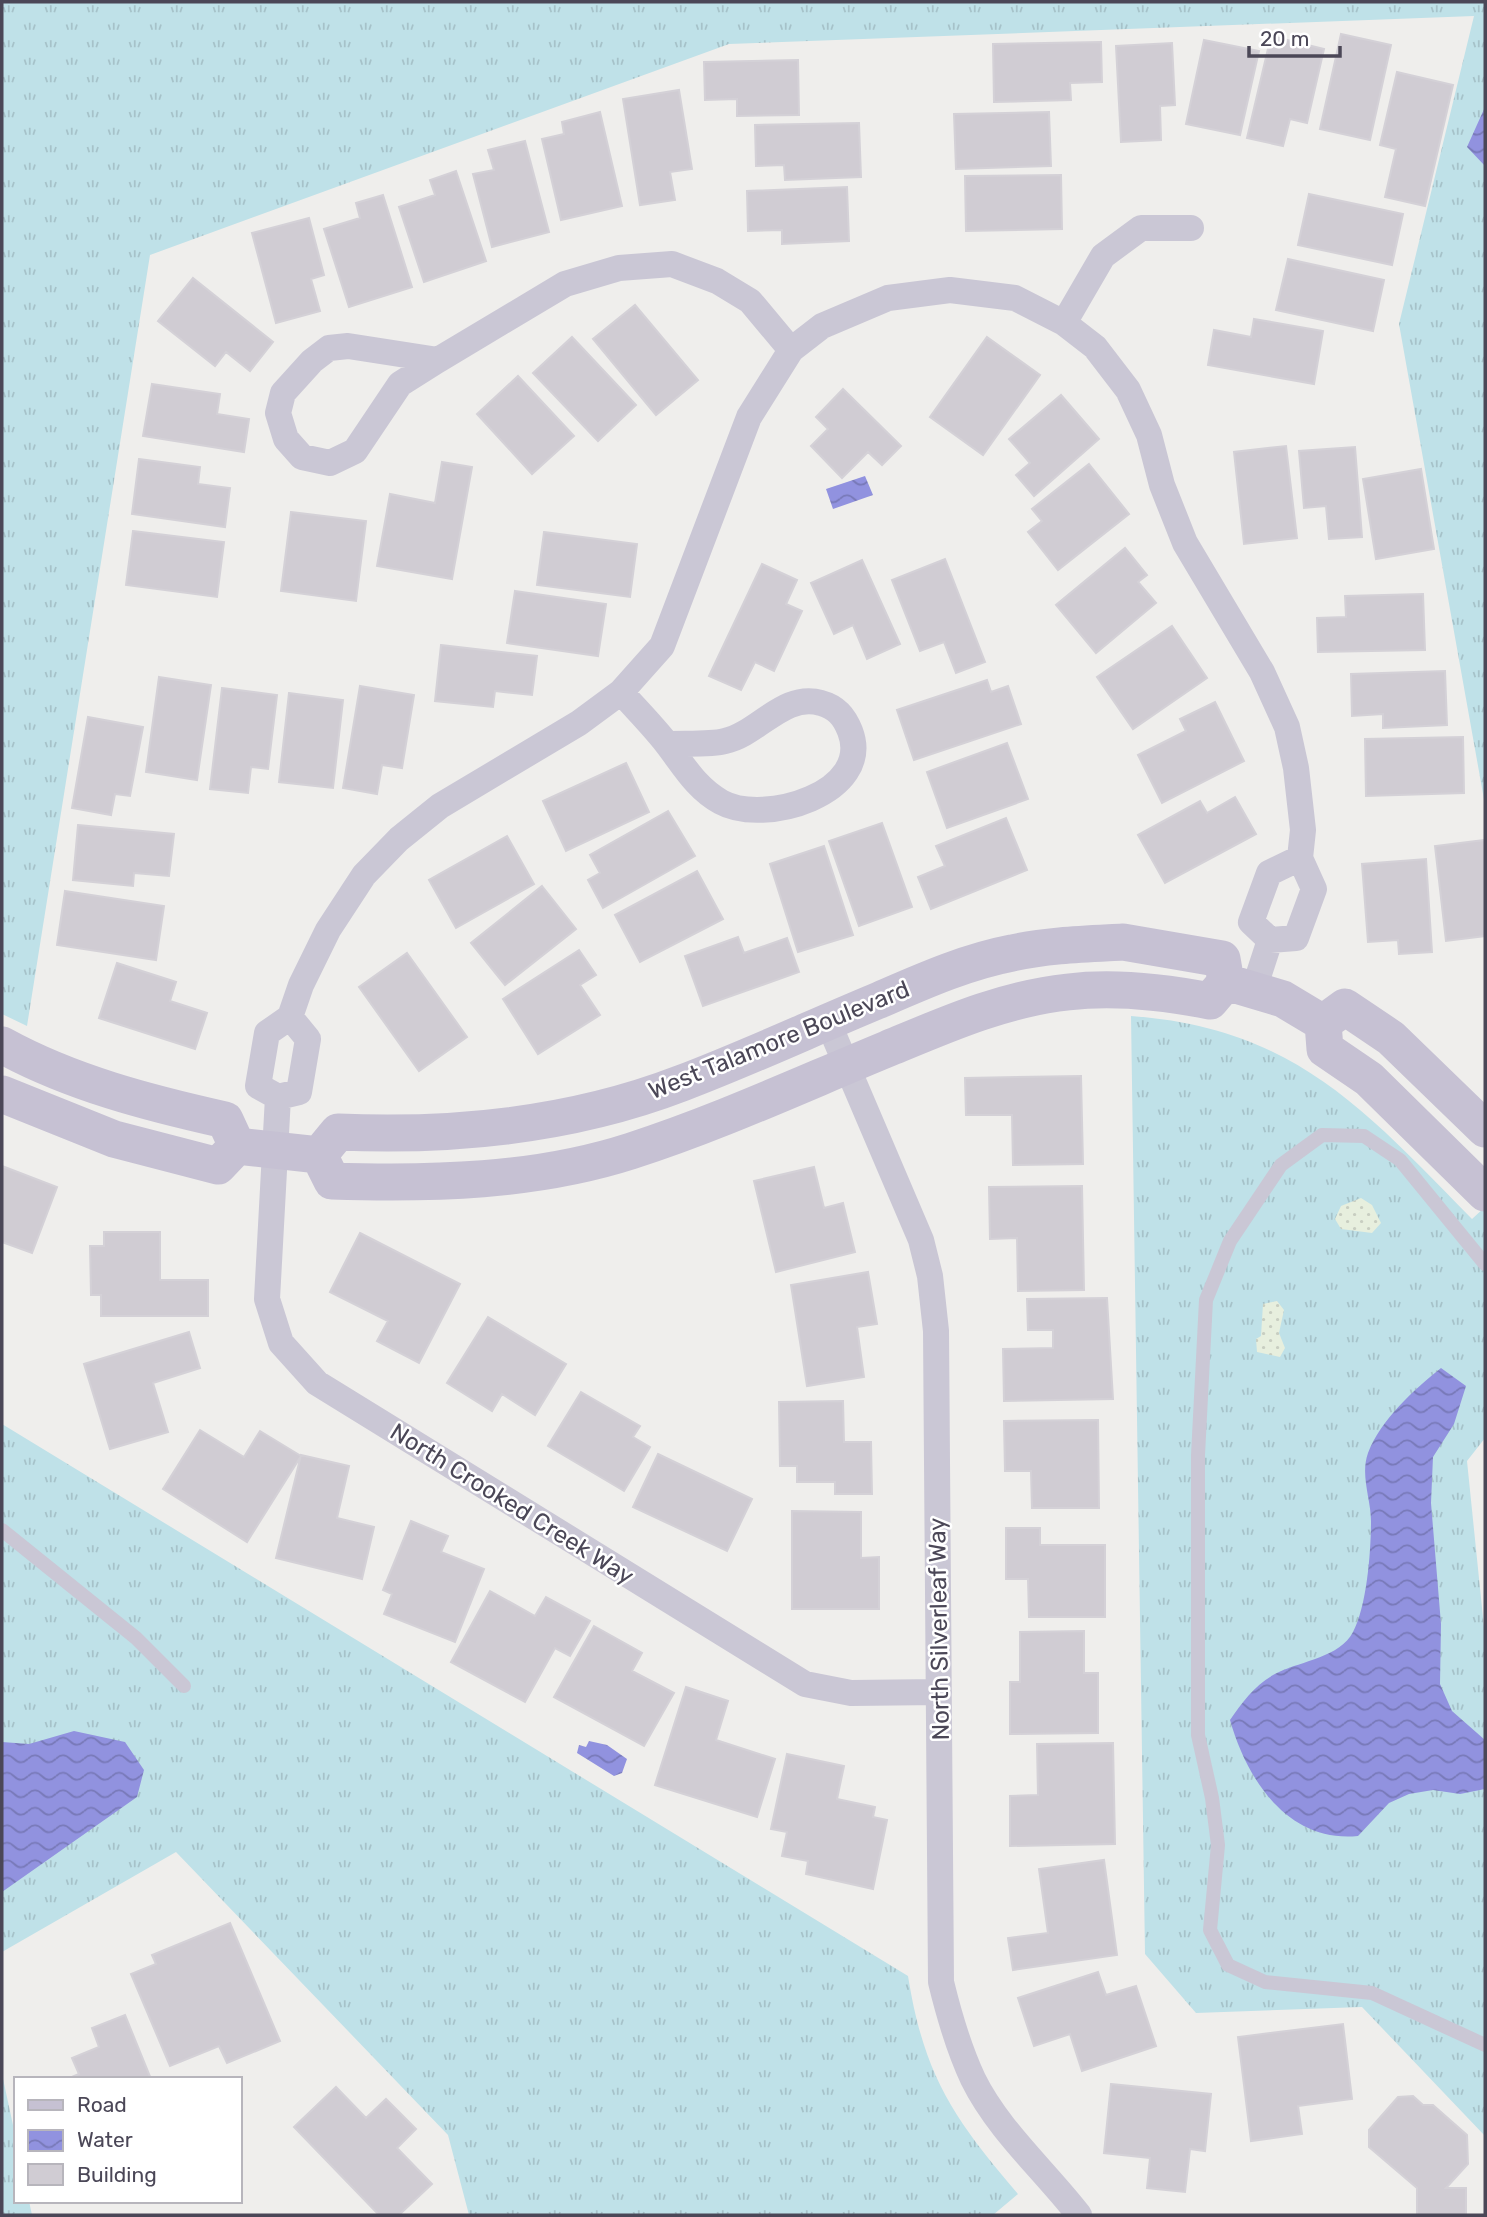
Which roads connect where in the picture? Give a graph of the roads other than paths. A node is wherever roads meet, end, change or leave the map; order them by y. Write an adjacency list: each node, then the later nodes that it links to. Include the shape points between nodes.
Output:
1 (1191, 228): 2 (street, via 1141,228 1103,256)
2 (1064, 323): 3 (street, via 1015,298 950,290 888,298 822,326); 7 (street, via 1095,347 1128,390 1149,436 1185,543 1262,673 1287,727 1303,830)
3 (791, 350): 4 (street, via 750,301 717,281 672,264 619,268 565,284); 5 (street, via 749,417 662,646)
4 (438, 360): 4 (street, via 348,346 329,348 283,393 278,413 286,439 302,457 330,463 355,451 400,384)
5 (621, 692): 6 (street); 10 (street, via 579,723 440,806 399,839 364,875 328,930)
6 (667, 744): 6 (street, via 694,783 722,803 743,810 791,807 834,786 853,755 848,724 838,710 819,702 799,702 778,710 744,735 723,742)
7 (1300, 858): 8 (street, via 1314,889 1296,938); 8 (street, via 1269,873 1251,922)
8 (1270, 940): 9 (street)
9 (1240, 985): 11 (street, West Talamore Boulevard, via 1222,959 1123,942 1066,945 1011,953 944,973); 12 (street, via 1283,999); 14 (street, West Talamore Boulevard, via 1210,1001 1127,990 1032,997 987,1008)
10 (290, 1017): 16 (street, via 308,1039 299,1092); 16 (street, via 267,1033 258,1086)
11 (828, 1022): 14 (street, North Silverleaf Way); 20 (street, West Talamore Boulevard, via 681,1083 617,1104 548,1119 454,1131 338,1132)
12 (1323, 1023): 17 (street, via 1345,1007 1391,1038); 21 (street, via 1325,1049 1369,1079)
13 (2, 1045): 18 (street, via 35,1063 119,1093 225,1120)
14 (847, 1065): 20 (street, West Talamore Boulevard, via 628,1152 514,1175 461,1181 332,1181); 25 (street, North Silverleaf Way, via 921,1240 930,1276 936,1331)
15 (2, 1094): 18 (street, via 114,1139 218,1167)
16 (278, 1097): 19 (street, North Crooked Creek Way)
17 (1485, 1129)
18 (237, 1146): 19 (street)
19 (275, 1150): 20 (street); 25 (street, North Crooked Creek Way, via 267,1299 281,1343 317,1384 805,1684 851,1693)
20 (319, 1155)
21 (1485, 1193)
22 (1485, 1264): 26 (lane, via 1400,1160 1364,1136 1322,1135 1281,1165 1230,1241 1206,1300 1198,1455 1198,1735 1218,1844 1210,1930 1228,1965 1265,1982 1371,1993)
23 (2, 1530): 24 (lane, via 136,1638)
24 (184, 1686)
25 (939, 1692): 27 (street, North Silverleaf Way, via 942,1982 952,2029 981,2092)
26 (1485, 2045)
27 (1079, 2215)

